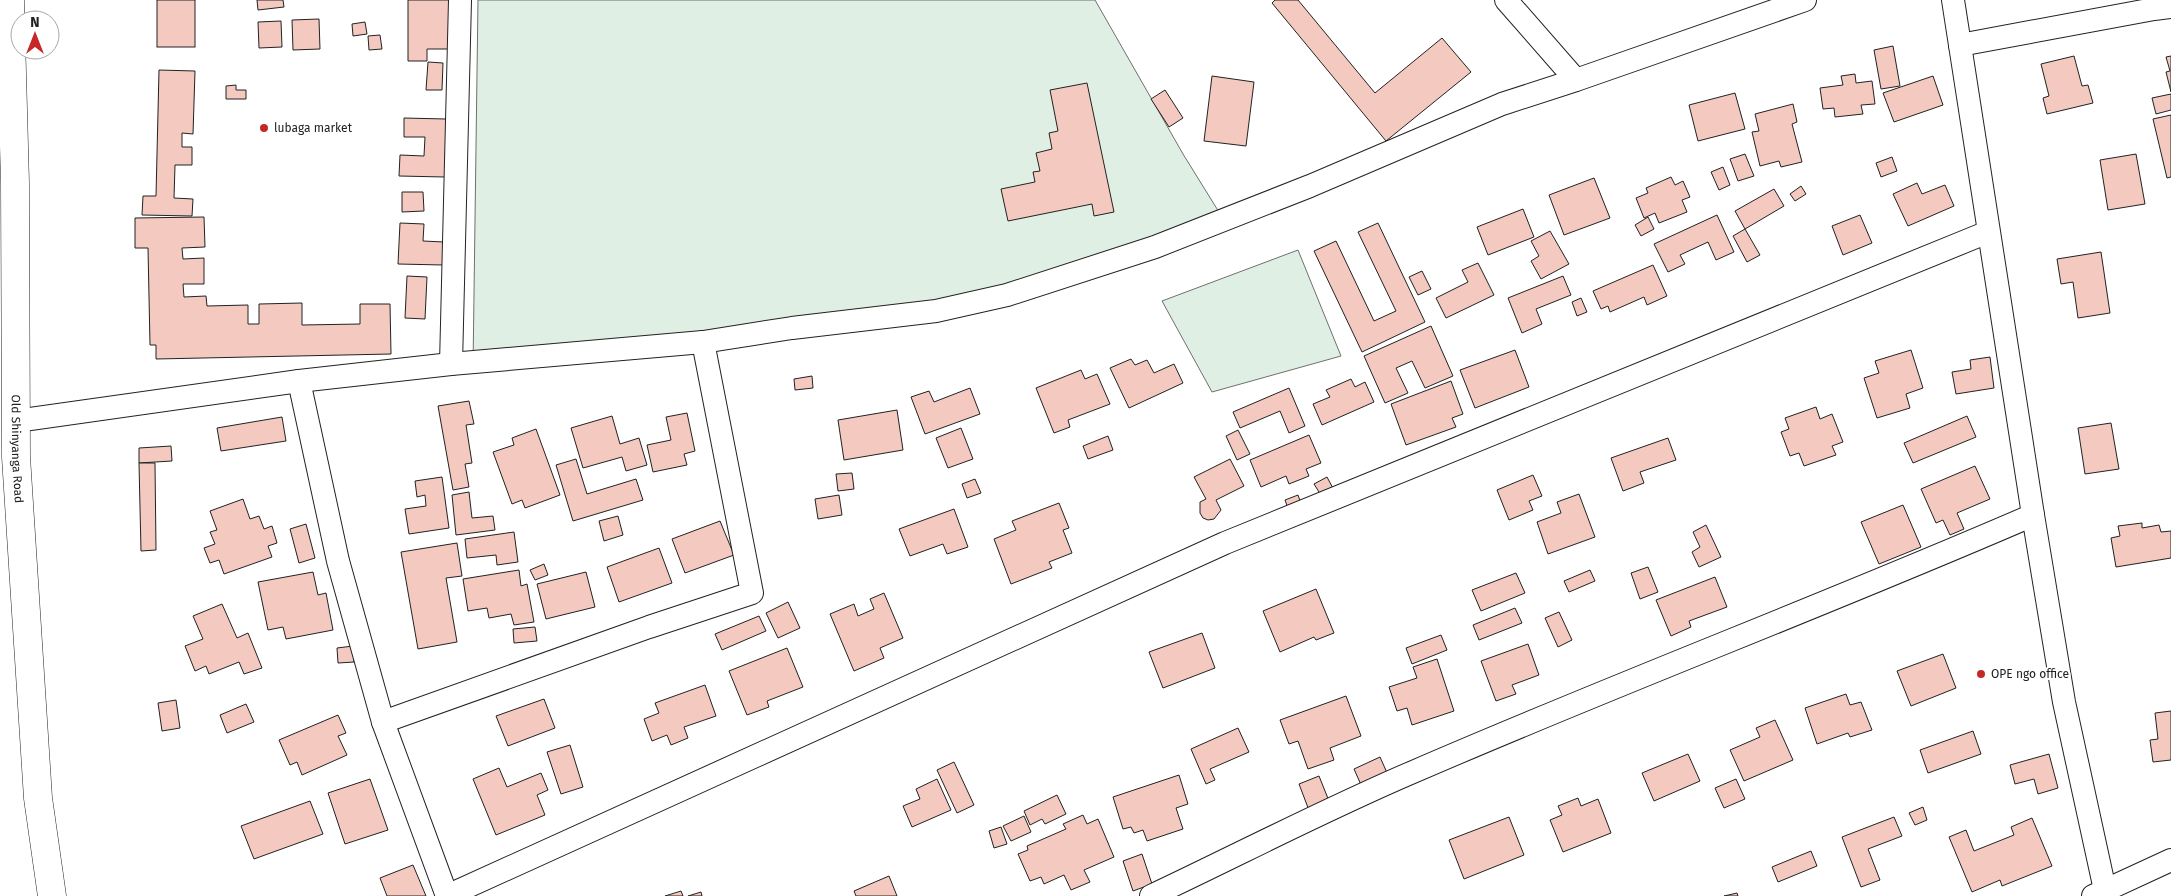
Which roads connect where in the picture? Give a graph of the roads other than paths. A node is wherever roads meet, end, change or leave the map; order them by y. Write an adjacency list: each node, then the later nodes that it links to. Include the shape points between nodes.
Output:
1 (10, 0): 8 (main road, Old Shinyanga Road)
2 (460, 0): 12 (street)
3 (1506, 0): 9 (street)
4 (1804, 0): 9 (street)
5 (1952, 0): 7 (street)
6 (2171, 7): 7 (street)
7 (1960, 45): 10 (street)
8 (5, 59): 14 (main road, Old Shinyanga Road, via 15,182)
9 (1576, 80): 11 (street, via 1502,104 1310,186 1155,247 1007,295 936,311)
10 (1988, 232): 16 (street); 17 (street, via 1225,543 447,896)
11 (703, 342): 12 (street); 17 (street, via 752,593)
12 (451, 364): 13 (street)
13 (299, 381): 14 (street); 17 (street, via 338,561)
14 (16, 421): 15 (main road, Old Shinyanga Road)
15 (8, 457): 20 (main road, Old Shinyanga Road, via 38,798)
16 (2033, 515): 19 (street); 21 (street, via 1411,772)
17 (383, 722)
18 (2171, 860): 19 (street)
19 (2099, 893)
20 (52, 896)
21 (1151, 896)

